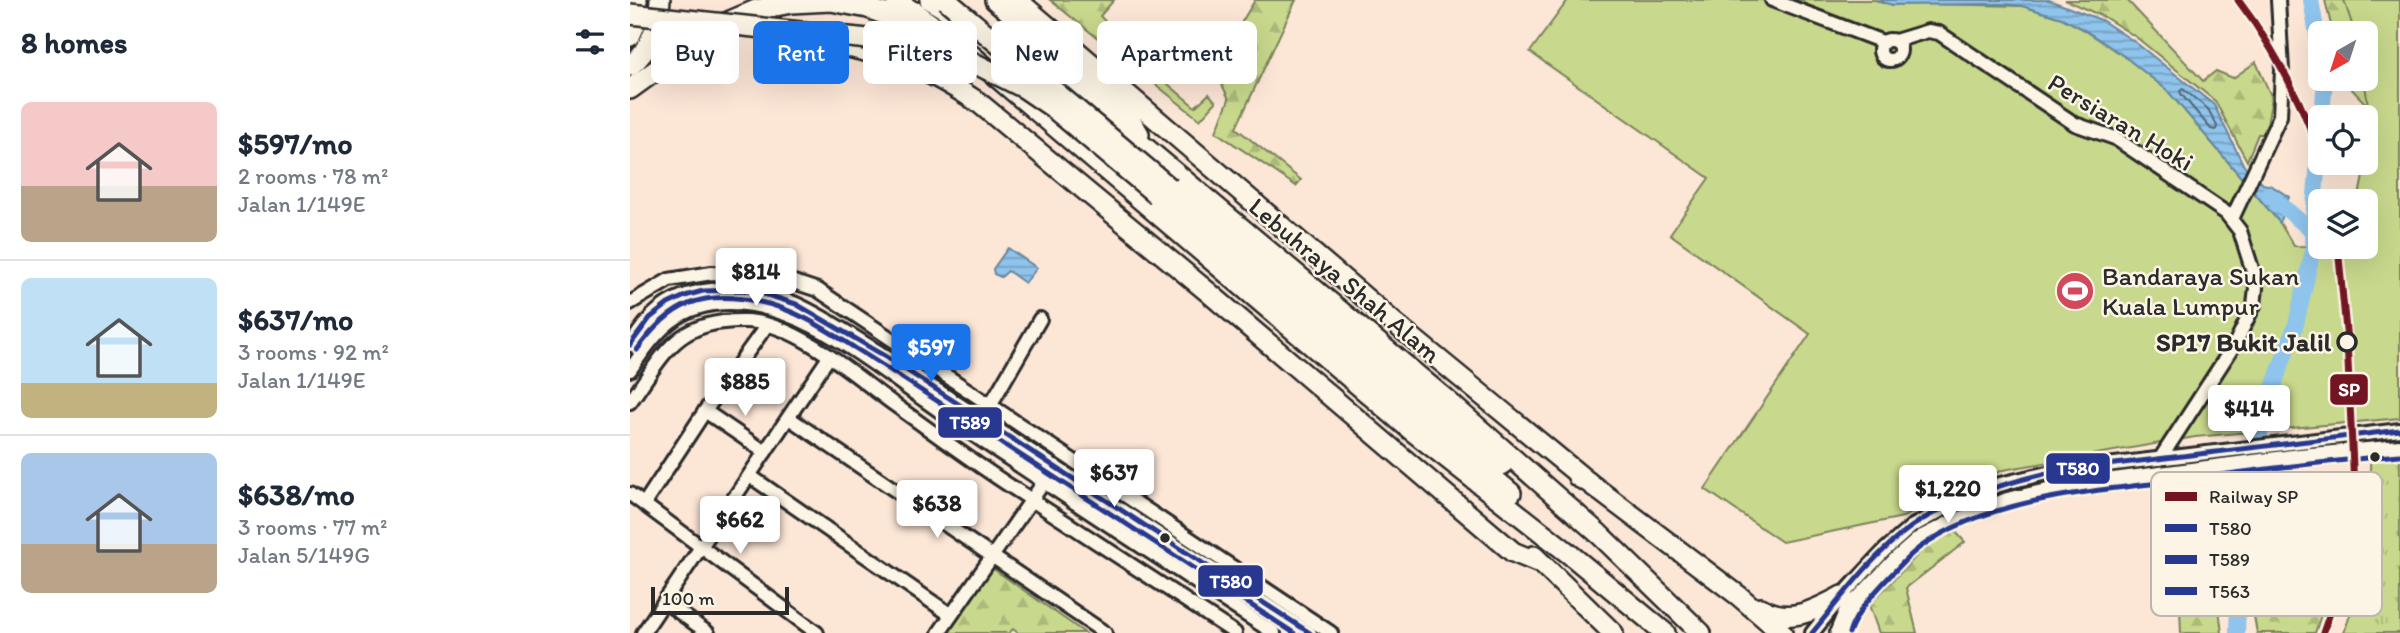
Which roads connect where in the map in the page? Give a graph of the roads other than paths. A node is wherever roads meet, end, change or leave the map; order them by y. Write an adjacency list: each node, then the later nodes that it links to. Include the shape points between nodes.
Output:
1 (633, 0): 13 (highway, via 635,25)
2 (660, 0): 16 (highway, via 658,23 641,57)
3 (896, 0): 9 (highway, Lebuhraya Shah Alam)
4 (946, 0): 22 (highway, bridge)
5 (995, 0): 21 (highway, via 1123,108)
6 (1017, 0): 48 (highway)
7 (1772, 0): 23 (street, Persiaran Hoki, via 1889,42 1928,31 1939,33 2075,124 2115,138)
8 (2278, 0): 23 (street, via 2280,116)
9 (923, 6): 11 (highway, via 884,14 831,1 792,3); 21 (highway, Lebuhraya Shah Alam, via 1023,55 1080,93); 36 (highway, Lebuhraya Shah Alam, via 951,38)
10 (630, 14): 12 (highway, bridge)
11 (729, 21)
12 (753, 27)
13 (630, 36)
14 (849, 38): 22 (highway, bridge, via 906,43 994,71 1052,107)
15 (849, 49): 55 (highway, via 904,62 946,81 1008,125 1513,551)
16 (630, 66)
17 (651, 74): 19 (highway)
18 (654, 84): 20 (highway)
19 (630, 89)
20 (630, 104)
21 (1147, 148): 30 (highway, Lebuhraya Shah Alam)
22 (1164, 191): 53 (highway, via 1555,529); 60 (highway)
23 (2232, 219): 42 (street, via 2255,278 2254,305 2236,342)
24 (630, 303): 32 (street, via 669,280 712,273 776,276 818,290)
25 (1040, 319): 32 (street)
26 (767, 324): 28 (street); 31 (street, via 727,321 689,331 667,351); 33 (street)
27 (630, 345): 35 (street, via 653,315 675,301 718,289 754,290 815,313)
28 (829, 357): 34 (street); 50 (street)
29 (630, 370): 38 (street, via 675,317 728,303 772,309 815,328 871,362)
30 (1443, 397): 48 (highway, via 1466,401 1557,468); 60 (highway, Lebuhraya Shah Alam, via 1599,534)
31 (630, 402)
32 (991, 405): 35 (street); 69 (street)
33 (705, 411): 41 (street); 51 (street)
34 (789, 418): 41 (street); 54 (street)
35 (981, 419): 38 (street); 43 (street)
36 (1410, 430): 53 (highway, Lebuhraya Shah Alam); 55 (highway, via 1412,442 1433,467)
37 (2400, 430): 40 (street)
38 (971, 434): 47 (street)
39 (2400, 446): 40 (street)
40 (2299, 448): 42 (street); 44 (street)
41 (765, 453): 46 (street)
42 (2160, 458): 57 (street, via 2056,471 2000,484 1940,511 1911,527 1885,550)
43 (1055, 466): 47 (street); 68 (street)
44 (2170, 472)
45 (2151, 474): 57 (street, via 2007,499 1948,523 1920,537)
46 (750, 476): 52 (street); 59 (street)
47 (1044, 482): 50 (street); 67 (street)
48 (1588, 482): 56 (highway)
49 (630, 494): 51 (street)
50 (1031, 499): 54 (street); 66 (street)
51 (644, 504): 52 (street)
52 (701, 547): 58 (street); 63 (street)
53 (1572, 556): 71 (highway)
54 (991, 557): 59 (street); 65 (street)
55 (1542, 565): 70 (highway)
56 (1738, 596): 57 (highway, via 1786,617); 73 (highway)
57 (1847, 600): 74 (street); 75 (highway)
58 (665, 602): 61 (street); 62 (street)
59 (951, 615): 64 (street)
60 (1685, 619): 72 (highway, Lebuhraya Shah Alam)
61 (643, 633)
62 (708, 633)
63 (817, 633)
64 (939, 633)
65 (1105, 633)
66 (1235, 633)
67 (1274, 633)
68 (1310, 633)
69 (1331, 633)
70 (1613, 633)
71 (1665, 633)
72 (1702, 633)
73 (1782, 633)
74 (1812, 633)
75 (1840, 633)

